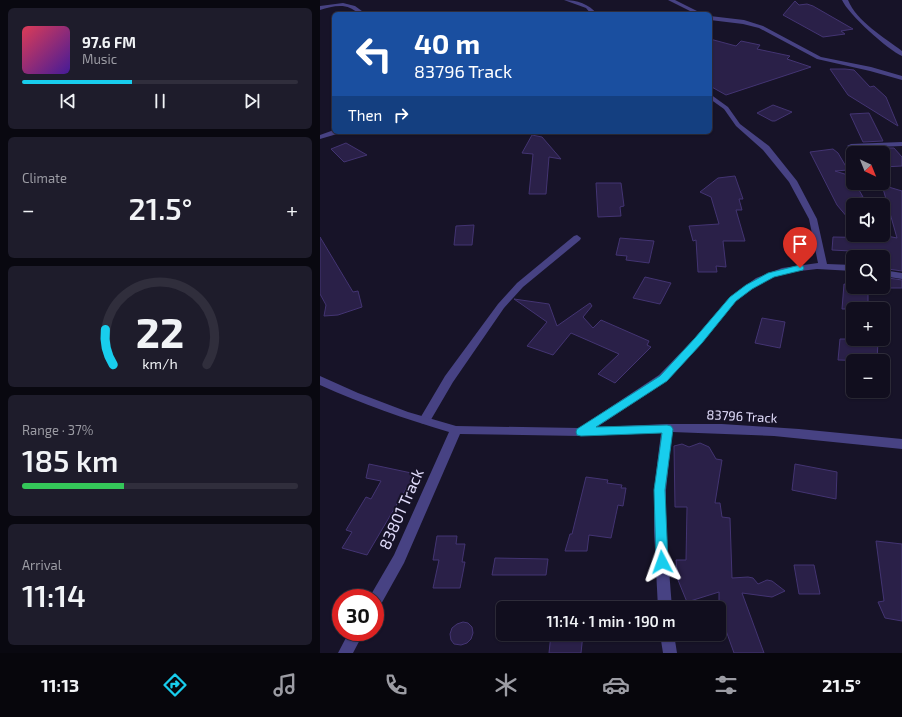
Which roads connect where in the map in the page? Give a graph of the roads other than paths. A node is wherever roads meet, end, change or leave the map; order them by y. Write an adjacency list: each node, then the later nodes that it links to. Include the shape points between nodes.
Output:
1 (567, 0): 6 (street, via 588,7)
2 (671, 0): 7 (street)
3 (845, 0): 9 (street, via 855,15)
4 (320, 8): 5 (street, via 344,5)
5 (360, 12)
6 (592, 12)
7 (696, 12)
8 (712, 18): 10 (street, via 752,24 819,58)
9 (902, 54)
10 (902, 78)
11 (712, 98): 17 (street, via 726,108 738,125 766,148 793,181 812,218)
12 (332, 133): 13 (street)
13 (320, 137)
14 (902, 144): 15 (street)
15 (851, 146)
16 (577, 238): 22 (street, via 520,285 501,306 449,379)
17 (823, 267): 18 (street); 25 (street, via 782,271 759,280 733,299 663,378)
18 (846, 268)
19 (890, 274): 20 (street)
20 (902, 276)
21 (320, 380): 22 (street, 83796 Track, via 354,396)
22 (425, 420): 24 (street, 83796 Track)
23 (667, 429): 25 (street, 83796 Track); 26 (street, 83796 Track, via 752,430); 28 (street, via 660,490)
24 (456, 430): 25 (street, 83796 Track); 27 (street, 83801 Track, via 399,559)
25 (581, 432)
26 (902, 444)
27 (382, 589)
28 (665, 601)
29 (351, 641): 31 (street)
30 (668, 641): 32 (street)
31 (344, 653)
32 (670, 653)

